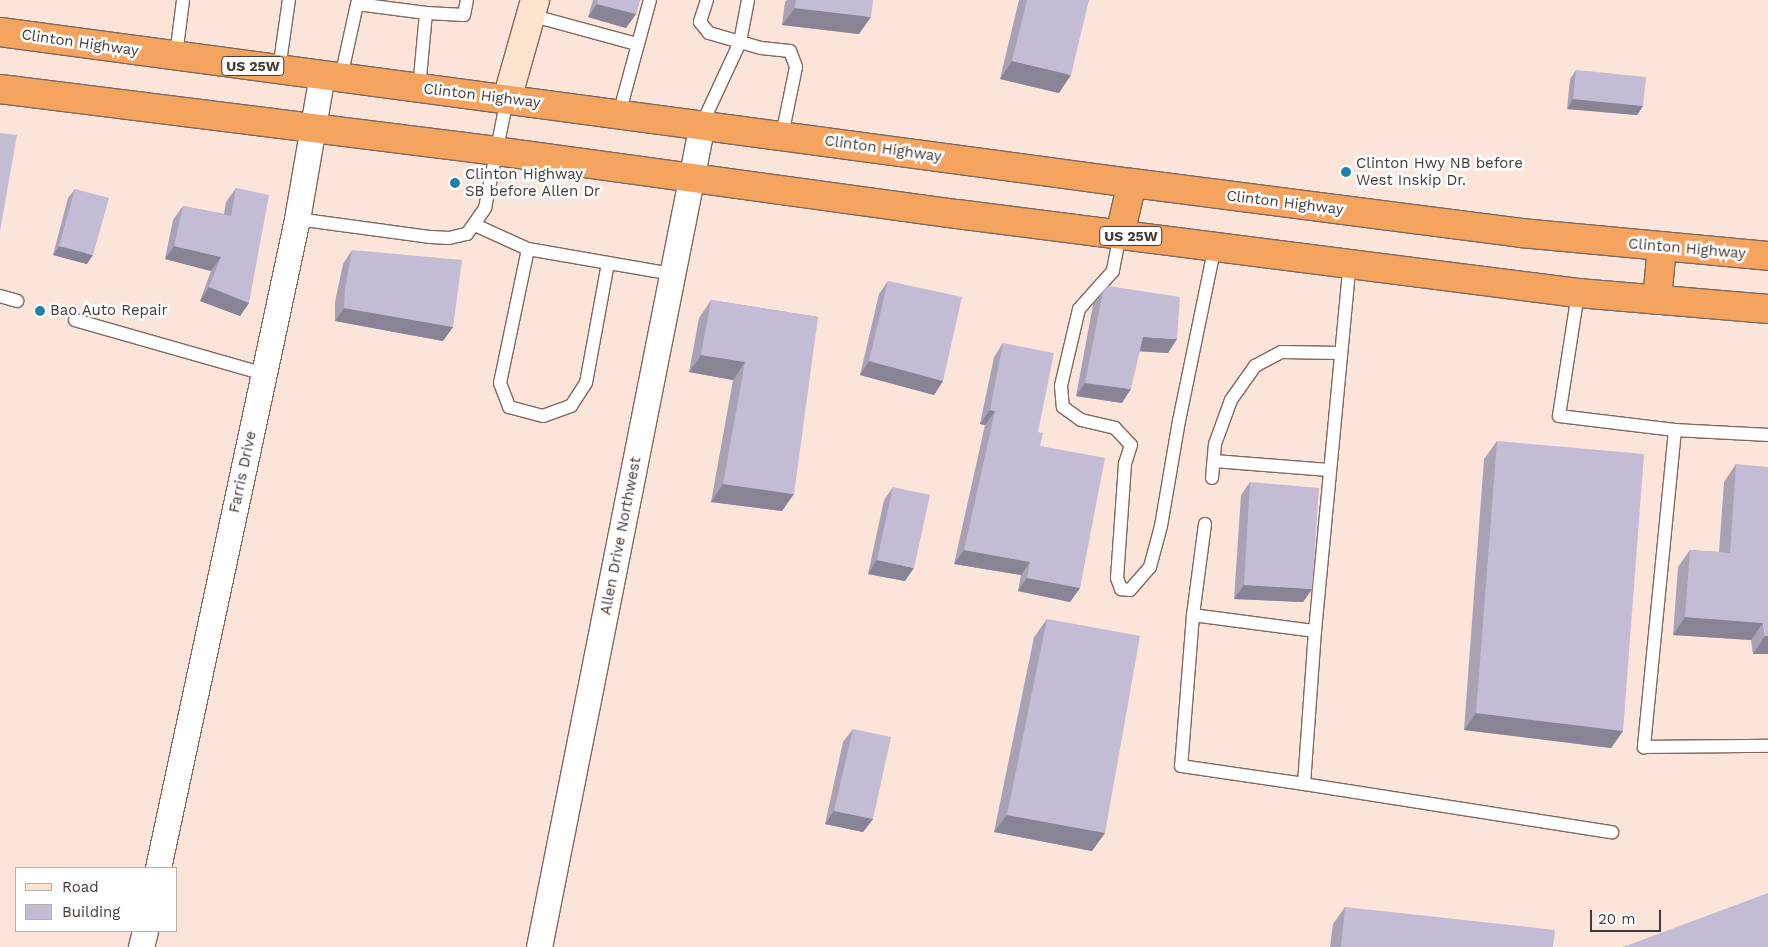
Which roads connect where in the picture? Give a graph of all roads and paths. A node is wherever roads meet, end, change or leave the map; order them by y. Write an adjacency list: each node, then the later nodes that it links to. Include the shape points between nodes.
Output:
1 (183, 0): 12 (lane)
2 (289, 0): 13 (lane)
3 (467, 0): 8 (lane, via 464,15)
4 (650, 0): 11 (lane)
5 (707, 0): 10 (lane, via 700,22 709,33)
6 (748, 0): 10 (lane)
7 (532, 8): 11 (lane); 17 (street)
8 (426, 13): 14 (lane, via 357,4); 15 (lane)
9 (0, 32): 12 (highway, Clinton Highway / US 25W)
10 (740, 42): 19 (lane); 21 (lane, via 790,51 796,67)
11 (637, 44): 18 (lane)
12 (176, 55): 13 (highway, Clinton Highway / US 25W)
13 (278, 69): 14 (highway, Clinton Highway / US 25W)
14 (331, 76): 15 (highway, Clinton Highway / US 25W); 20 (street, Farris Drive)
15 (419, 88): 17 (highway, Clinton Highway / US 25W)
16 (0, 89): 20 (highway, US 25W)
17 (507, 99): 18 (highway, Clinton Highway / US 25W); 22 (lane)
18 (619, 114): 19 (highway, Clinton Highway / US 25W)
19 (702, 124): 21 (highway, Clinton Highway / US 25W); 23 (street, Allen Drive Northwest)
20 (313, 128): 22 (highway, US 25W); 25 (street, Farris Drive)
21 (782, 135): 24 (highway, Clinton Highway / US 25W)
22 (496, 151): 23 (highway, US 25W); 26 (lane, via 485,208)
23 (693, 177): 27 (highway, US 25W); 34 (street, Allen Drive Northwest)
24 (1132, 183): 27 (highway); 29 (highway, Clinton Highway / US 25W, via 1521,232)
25 (297, 219): 26 (lane, via 449,238 467,234); 42 (street, Farris Drive)
26 (475, 225): 30 (lane)
27 (1120, 234): 28 (highway, US 25W); 28 (lane, via 1114,271 1079,309 1061,386 1063,406 1081,420 1115,428 1131,445 1125,464 1117,578 1121,589 1130,590 1150,567 1161,526 1179,420)
28 (1216, 246): 33 (highway, US 25W)
29 (1662, 246): 31 (highway, Clinton Highway / US 25W); 37 (highway)
30 (528, 249): 32 (lane); 32 (lane, via 500,383 509,407 543,416 571,406 586,383)
31 (1768, 256)
32 (608, 263): 34 (lane)
33 (1350, 264): 35 (highway, US 25W); 41 (lane)
34 (673, 274): 57 (street, Allen Drive Northwest)
35 (1578, 293): 37 (highway, US 25W); 43 (lane, via 1559,416)
36 (0, 296): 38 (lane)
37 (1657, 300): 39 (highway, US 25W)
38 (17, 301)
39 (1768, 309)
40 (76, 320): 42 (lane)
41 (1340, 353): 45 (lane, via 1281,352 1255,366 1231,400 1215,444); 46 (lane)
42 (264, 374): 54 (street, Farris Drive)
43 (1675, 430): 44 (lane); 51 (lane, via 1644,747)
44 (1768, 435)
45 (1214, 461): 46 (lane); 47 (lane)
46 (1329, 470): 50 (lane)
47 (1212, 478)
48 (1205, 524): 49 (lane)
49 (1194, 616): 50 (lane); 52 (lane, via 1181,766)
50 (1315, 631): 52 (lane)
51 (1768, 746)
52 (1304, 784): 53 (lane)
53 (1612, 832)
54 (158, 867)
55 (145, 932): 56 (street)
56 (141, 947)
57 (539, 947)

